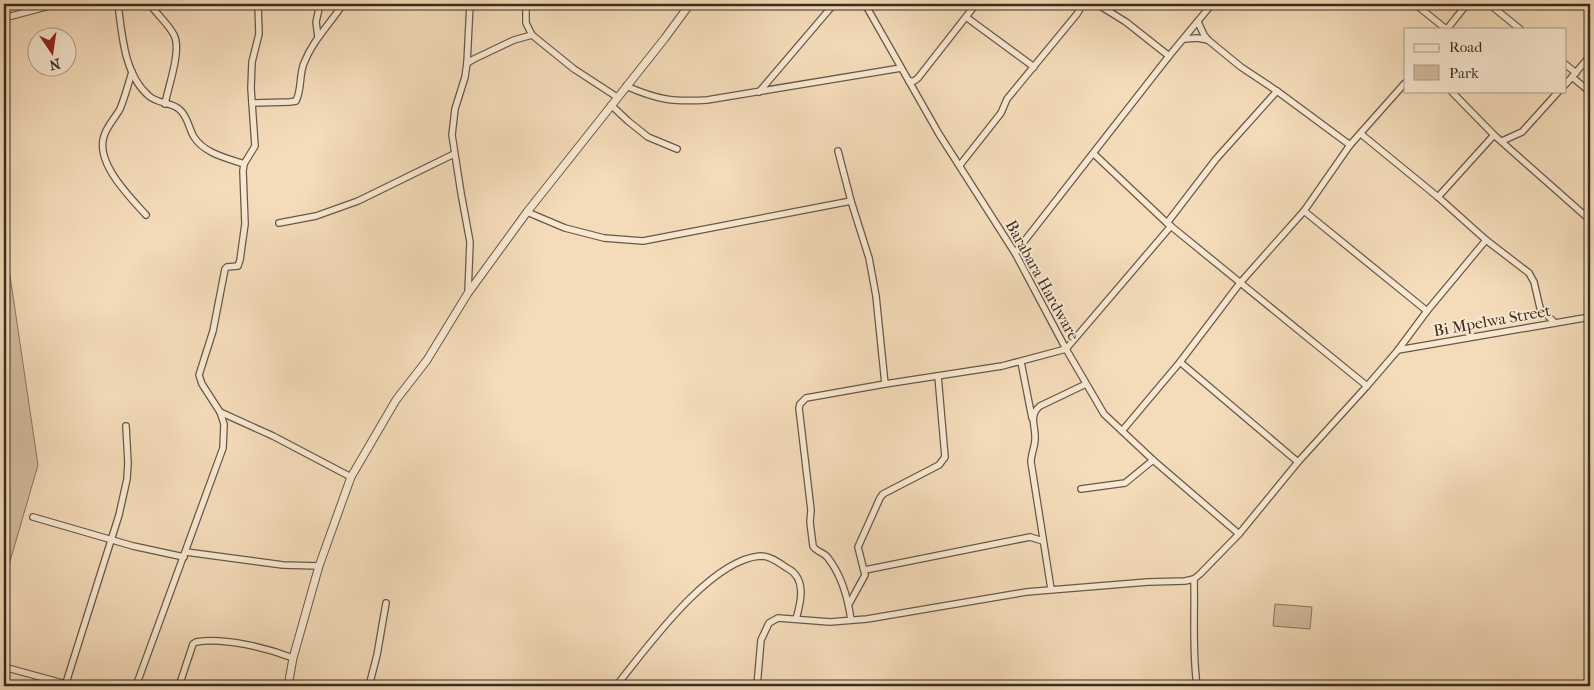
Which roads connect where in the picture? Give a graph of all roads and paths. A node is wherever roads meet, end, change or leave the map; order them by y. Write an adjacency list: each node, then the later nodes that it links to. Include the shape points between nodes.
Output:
1 (57, 4): 20 (street)
2 (118, 4): 35 (street)
3 (150, 4): 48 (street, via 176,41)
4 (258, 4): 47 (street, via 259,34 252,62)
5 (320, 4): 26 (street, via 316,22)
6 (343, 4): 26 (street)
7 (470, 4): 31 (street)
8 (526, 4): 25 (street, via 526,22)
9 (690, 4): 40 (street)
10 (834, 4): 42 (street)
11 (865, 4): 34 (street, Barabara Hardware)
12 (976, 4): 19 (street)
13 (1083, 4): 33 (street)
14 (1097, 4): 29 (street)
15 (1212, 4): 21 (street)
16 (1415, 4): 22 (street)
17 (1468, 4): 23 (street)
18 (1488, 4): 24 (street)
19 (966, 17): 33 (street); 37 (street, via 918,78)
20 (4, 18)
21 (1198, 22): 27 (street); 28 (street)
22 (1446, 28)
23 (1448, 28)
24 (1519, 28)
25 (532, 35): 31 (street, via 514,40); 46 (street, via 574,69)
26 (318, 37): 47 (street, via 300,72 296,101)
27 (1184, 39): 28 (street); 29 (street)
28 (1208, 40): 41 (street)
29 (1169, 56): 57 (street)
30 (1590, 56): 36 (street)
31 (467, 64): 56 (street, via 455,109)
32 (1566, 65): 36 (street)
33 (1034, 67): 59 (street)
34 (901, 68): 37 (street, Barabara Hardware); 42 (street)
35 (132, 72): 48 (street, via 151,98); 66 (street, via 124,100 107,129 103,145 113,175)
36 (1574, 75): 39 (street); 45 (street)
37 (909, 81): 59 (street, Barabara Hardware)
38 (1404, 84): 50 (street)
39 (1566, 84)
40 (626, 86): 42 (street, via 657,99 675,101 708,100); 46 (street)
41 (1277, 91): 53 (street); 69 (street, via 1216,159)
42 (758, 92)
43 (1451, 92): 51 (street)
44 (1558, 92): 52 (street, via 1522,132)
45 (1590, 92)
46 (617, 97): 49 (street)
47 (252, 103): 58 (street, via 256,146)
48 (165, 104): 58 (street, via 179,109 194,137 207,150)
49 (611, 105): 54 (street, via 648,137); 63 (street)
50 (1361, 134): 53 (street); 60 (street)
51 (1494, 135): 52 (street); 60 (street)
52 (1502, 141): 65 (street)
53 (1350, 146): 62 (street)
54 (677, 149)
55 (838, 151): 61 (street)
56 (454, 154): 68 (street, via 358,201 316,216); 73 (street, via 470,242)
57 (1094, 154): 69 (street); 71 (street)
58 (244, 164): 85 (street, via 245,224 239,264 225,269 213,331 200,374 202,384)
59 (960, 165): 71 (street, Barabara Hardware)
60 (1438, 197): 70 (street)
61 (851, 201): 63 (street, via 643,241 604,238 565,228); 82 (street, via 870,258)
62 (1304, 211): 72 (street); 74 (street)
63 (528, 212): 73 (street)
64 (1590, 212): 65 (street)
65 (1582, 213): 67 (street)
66 (146, 215)
67 (1590, 220)
68 (278, 223)
69 (1169, 225): 72 (street); 77 (street)
70 (1486, 240): 74 (street); 76 (street, via 1528,272 1534,282 1540,308)
71 (1015, 253): 77 (street, Barabara Hardware)
72 (1240, 283): 80 (street); 84 (street)
73 (468, 293): 91 (street, via 427,360 396,400)
74 (1427, 311): 78 (street)
75 (1590, 317): 76 (street, Bi Mpelwa Street)
76 (1555, 324): 78 (street, Bi Mpelwa Street)
77 (1066, 349): 79 (street); 83 (street, Barabara Hardware)
78 (1398, 350): 84 (street)
79 (1021, 362): 81 (street); 86 (street)
80 (1180, 362): 88 (street); 90 (street)
81 (938, 376): 82 (street); 99 (street, via 945,457 939,465 880,498 858,545)
82 (886, 384): 103 (street, via 806,398 799,408 813,546 830,562 843,584)
83 (1086, 384): 86 (street, via 1040,406); 88 (street, Barabara Hardware, via 1104,414)
84 (1367, 386): 90 (street)
85 (220, 412): 91 (street); 97 (street, via 224,424 223,448)
86 (1032, 420): 96 (street, via 1036,439 1031,462)
87 (126, 426): 95 (street, via 127,479)
88 (1122, 431): 89 (street, Barabara Hardware)
89 (1152, 460): 92 (street, via 1125,482); 94 (street, Barabara Hardware)
90 (1298, 462): 94 (street)
91 (351, 477): 98 (street)
92 (1081, 489)
93 (33, 517): 95 (street)
94 (1239, 534): 100 (street)
95 (112, 540): 97 (street); 108 (street)
96 (1043, 541): 99 (street, via 1030,537); 101 (street)
97 (185, 555): 98 (street); 109 (street)
98 (319, 566): 106 (street)
99 (865, 570): 103 (street, via 864,578)
100 (1194, 579): 101 (street); 115 (street)
101 (1051, 589): 105 (street)
102 (386, 603): 112 (street)
103 (849, 604): 105 (street)
104 (796, 619): 105 (street); 113 (street, via 800,600 799,582 794,571 761,556 733,565 715,576 671,618); 114 (street, via 778,618 765,628 760,640)
105 (851, 620)
106 (293, 658): 110 (street, via 251,646 196,642); 111 (street)
107 (4, 667): 108 (street)
108 (66, 685)
109 (136, 686)
110 (180, 686)
111 (288, 686)
112 (369, 686)
113 (618, 686)
114 (757, 686)
115 (1197, 686)

